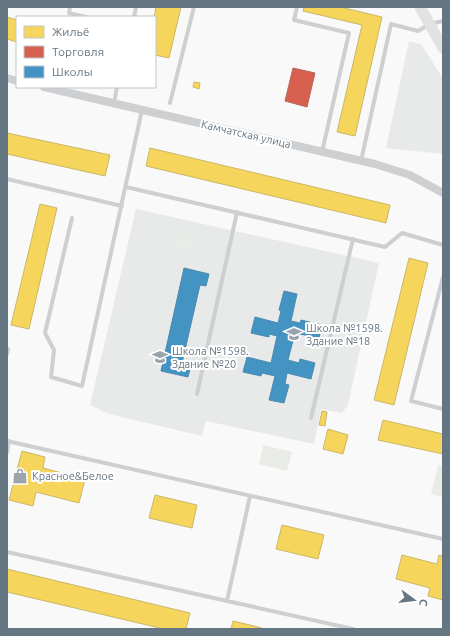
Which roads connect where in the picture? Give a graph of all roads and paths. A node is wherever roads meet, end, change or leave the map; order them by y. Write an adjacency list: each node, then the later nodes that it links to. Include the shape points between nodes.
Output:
1 (70, 7): 5 (lane, via 69,12)
2 (194, 7): 12 (lane)
3 (297, 7): 14 (lane, via 294,20 349,33)
4 (420, 7): 7 (street)
5 (83, 16)
6 (443, 21): 7 (lane)
7 (430, 24): 8 (street); 15 (lane, via 418,31 391,24)
8 (443, 48)
9 (48, 88): 11 (street, Камчатская улица)
10 (117, 88): 11 (lane)
11 (114, 103): 13 (street, Камчатская улица)
12 (170, 103)
13 (142, 110): 14 (street, Камчатская улица); 17 (lane)
14 (322, 152): 15 (street, Камчатская улица)
15 (361, 161): 18 (street, Камчатская улица, via 410,175)
16 (7, 179): 19 (lane)
17 (126, 187): 19 (lane); 20 (lane)
18 (442, 191)
19 (122, 206): 21 (lane, via 82,386 51,377 54,350 45,333)
20 (237, 212): 22 (lane); 27 (lane)
21 (72, 218)
22 (353, 239): 23 (lane, via 385,247 402,233); 29 (lane)
23 (443, 245)
24 (443, 277): 28 (lane, via 411,401)
25 (8, 349): 26 (lane)
26 (7, 354)
27 (197, 394)
28 (443, 409)
29 (311, 418)
30 (8, 441): 31 (lane); 32 (lane)
31 (7, 453)
32 (250, 496): 33 (lane); 35 (lane)
33 (443, 539)
34 (7, 552): 35 (lane)
35 (227, 601): 36 (lane)
36 (353, 629)

